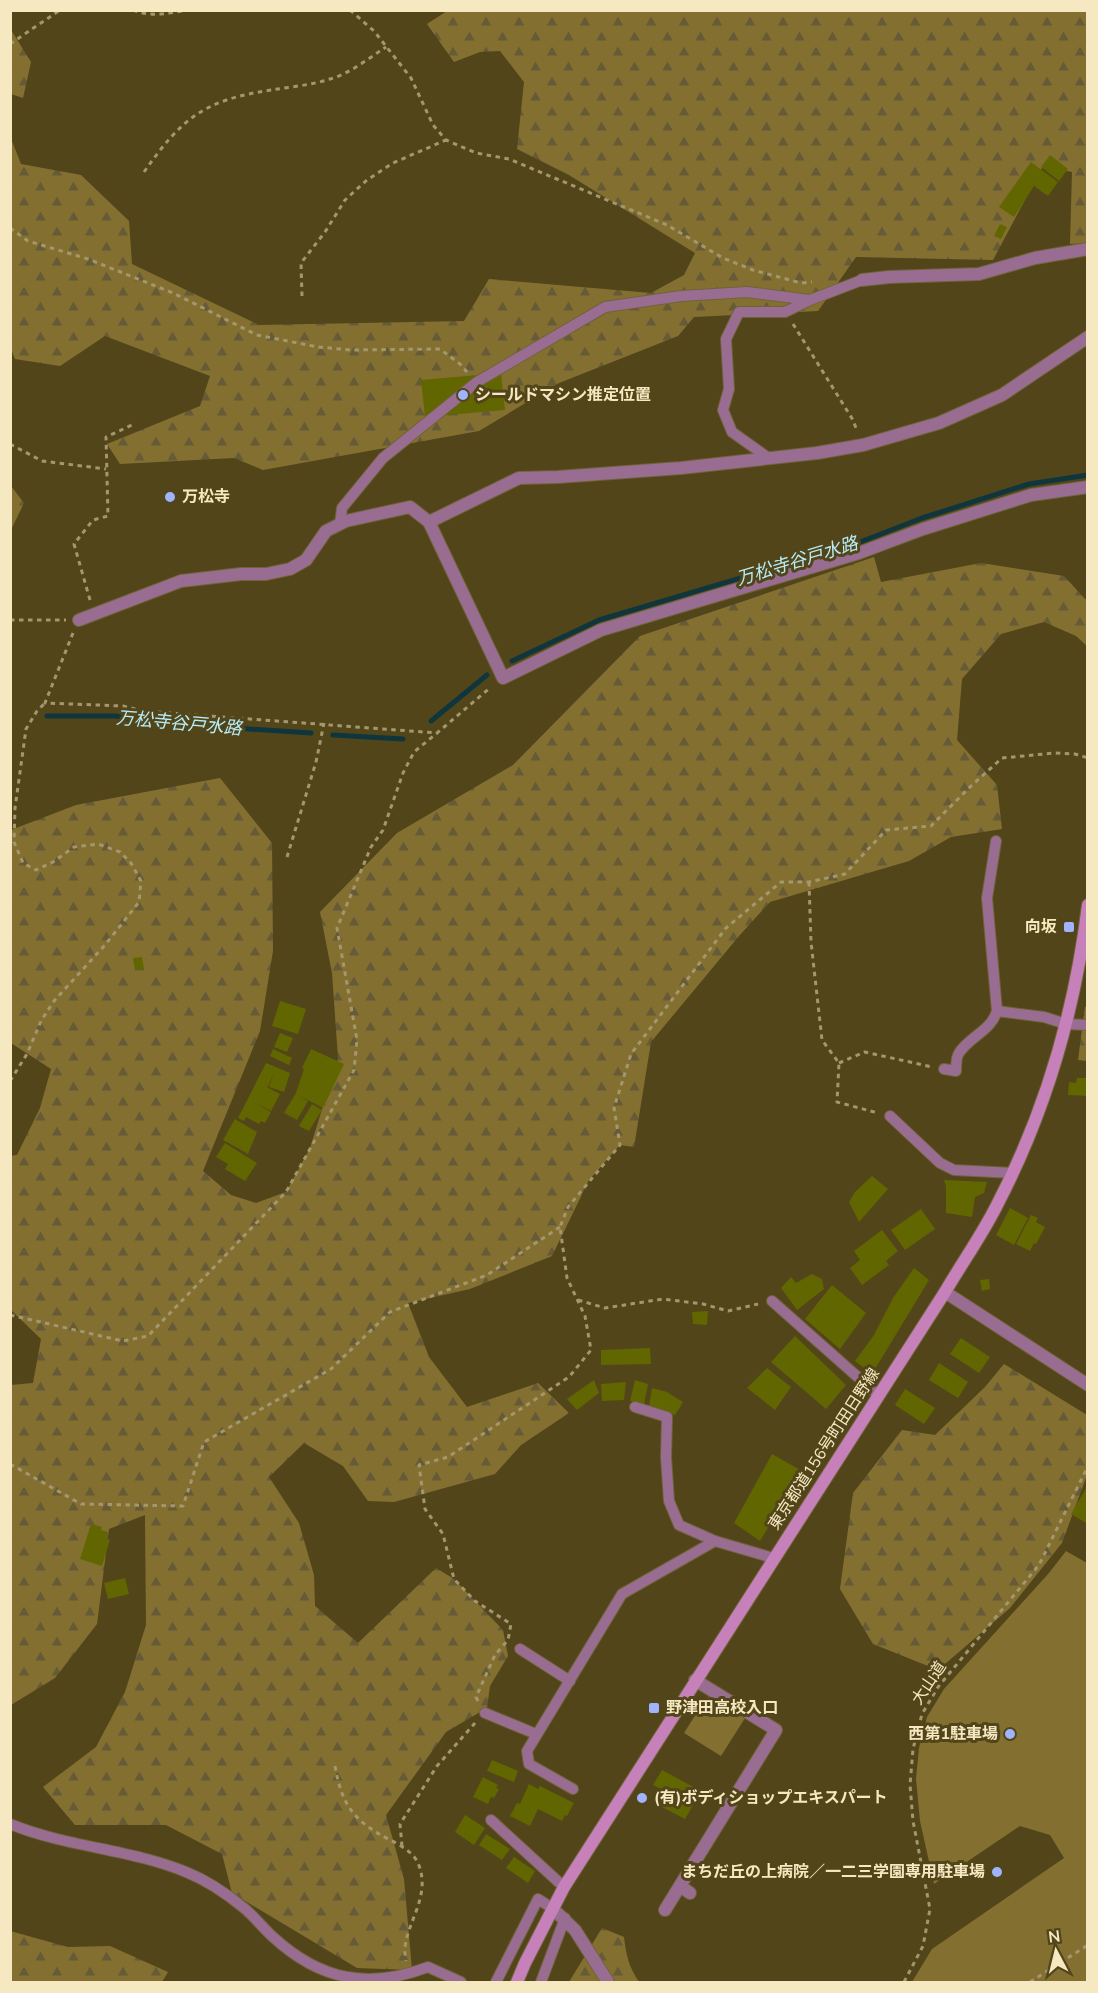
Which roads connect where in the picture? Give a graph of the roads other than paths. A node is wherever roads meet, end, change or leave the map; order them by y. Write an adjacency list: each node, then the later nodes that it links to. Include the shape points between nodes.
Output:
1 (1088, 249): 2 (street, via 1035,258 979,274)
2 (862, 280): 3 (lane)
3 (810, 300): 5 (lane, via 785,312 739,312 726,339 729,389 723,410 732,432); 8 (lane, via 747,292 605,307 477,382 383,458 342,508)
4 (1088, 337): 5 (street, via 1002,395 939,423 863,445)
5 (770, 459): 7 (street, via 519,478)
6 (1088, 487): 7 (street, via 1030,495 859,553 612,627 503,678)
7 (429, 522): 8 (street, via 410,507)
8 (340, 524): 9 (street, via 326,531 306,560 290,569 181,581)
9 (79, 620)
10 (996, 841): 12 (lane, via 987,898)
11 (1088, 904): 13 (main road, 東京都道156号町田日野線)
12 (997, 1011): 13 (lane); 15 (lane, via 993,1023 958,1054 956,1071)
13 (1066, 1024): 14 (lane); 17 (main road, 東京都道156号町田日野線, via 1042,1106)
14 (1088, 1025)
15 (944, 1070)
16 (890, 1116): 17 (lane, via 940,1163 954,1170)
17 (1013, 1173): 18 (main road, 東京都道156号町田日野線)
18 (945, 1292): 20 (street); 21 (main road, 東京都道156号町田日野線)
19 (772, 1301): 21 (lane)
20 (1088, 1386)
21 (879, 1395): 24 (main road, 東京都道156号町田日野線)
22 (635, 1407): 23 (lane, via 667,1417 669,1501 679,1525)
23 (715, 1541): 24 (lane); 27 (lane, via 622,1594)
24 (773, 1558): 26 (main road, 東京都道156号町田日野線)
25 (520, 1649): 27 (lane)
26 (695, 1680): 33 (main road, 東京都道156号町田日野線); 35 (street, via 776,1730 755,1776 685,1889)
27 (570, 1681): 29 (lane)
28 (484, 1713): 29 (lane)
29 (536, 1734): 30 (lane, via 527,1751 529,1764)
30 (573, 1789)
31 (491, 1820): 33 (lane)
32 (10, 1824): 37 (lane, via 186,1872 217,1888 274,1938 318,1969 345,1978 384,1979 428,1968)
33 (564, 1887): 34 (main road, 東京都道156号町田日野線)
34 (552, 1908): 36 (street); 38 (lane, via 538,1899); 39 (main road, 東京都道156号町田日野線)
35 (665, 1910)
36 (565, 1918): 40 (lane); 41 (street)
37 (461, 1983)
38 (496, 1983)
39 (517, 1983)
40 (541, 1983)
41 (608, 1983)

